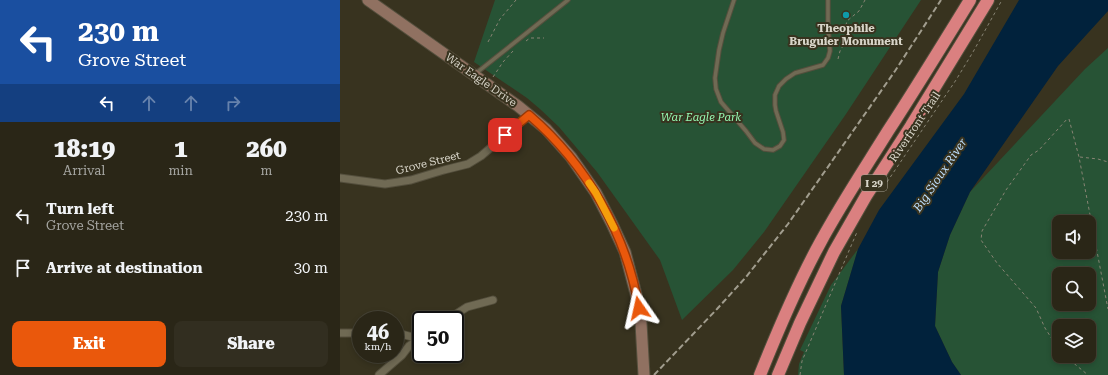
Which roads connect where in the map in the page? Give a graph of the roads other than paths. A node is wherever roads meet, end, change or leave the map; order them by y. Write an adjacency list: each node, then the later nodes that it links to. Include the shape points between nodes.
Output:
1 (368, 0): 7 (main road, War Eagle Drive)
2 (568, 0): 7 (lane)
3 (734, 0): 4 (lane, via 719,50 716,89 721,102 755,143 764,149 773,150 784,140 775,104 779,86 786,78 823,64 828,58)
4 (828, 0)
5 (970, 0): 17 (highway, I 29, via 854,184 820,243 795,293)
6 (988, 0): 18 (highway, I 29, via 866,196 838,246 805,310)
7 (474, 75): 8 (main road, War Eagle Drive)
8 (529, 115): 9 (street, Grove Street, via 468,164 411,180 385,184); 16 (main road, War Eagle Drive, via 546,129 571,157 596,193 625,252 641,323)
9 (340, 178)
10 (493, 300): 11 (street)
11 (461, 311)
12 (340, 333): 13 (street)
13 (352, 333)
14 (412, 344): 15 (street)
15 (379, 375)
16 (644, 375)
17 (760, 375)
18 (778, 375)

